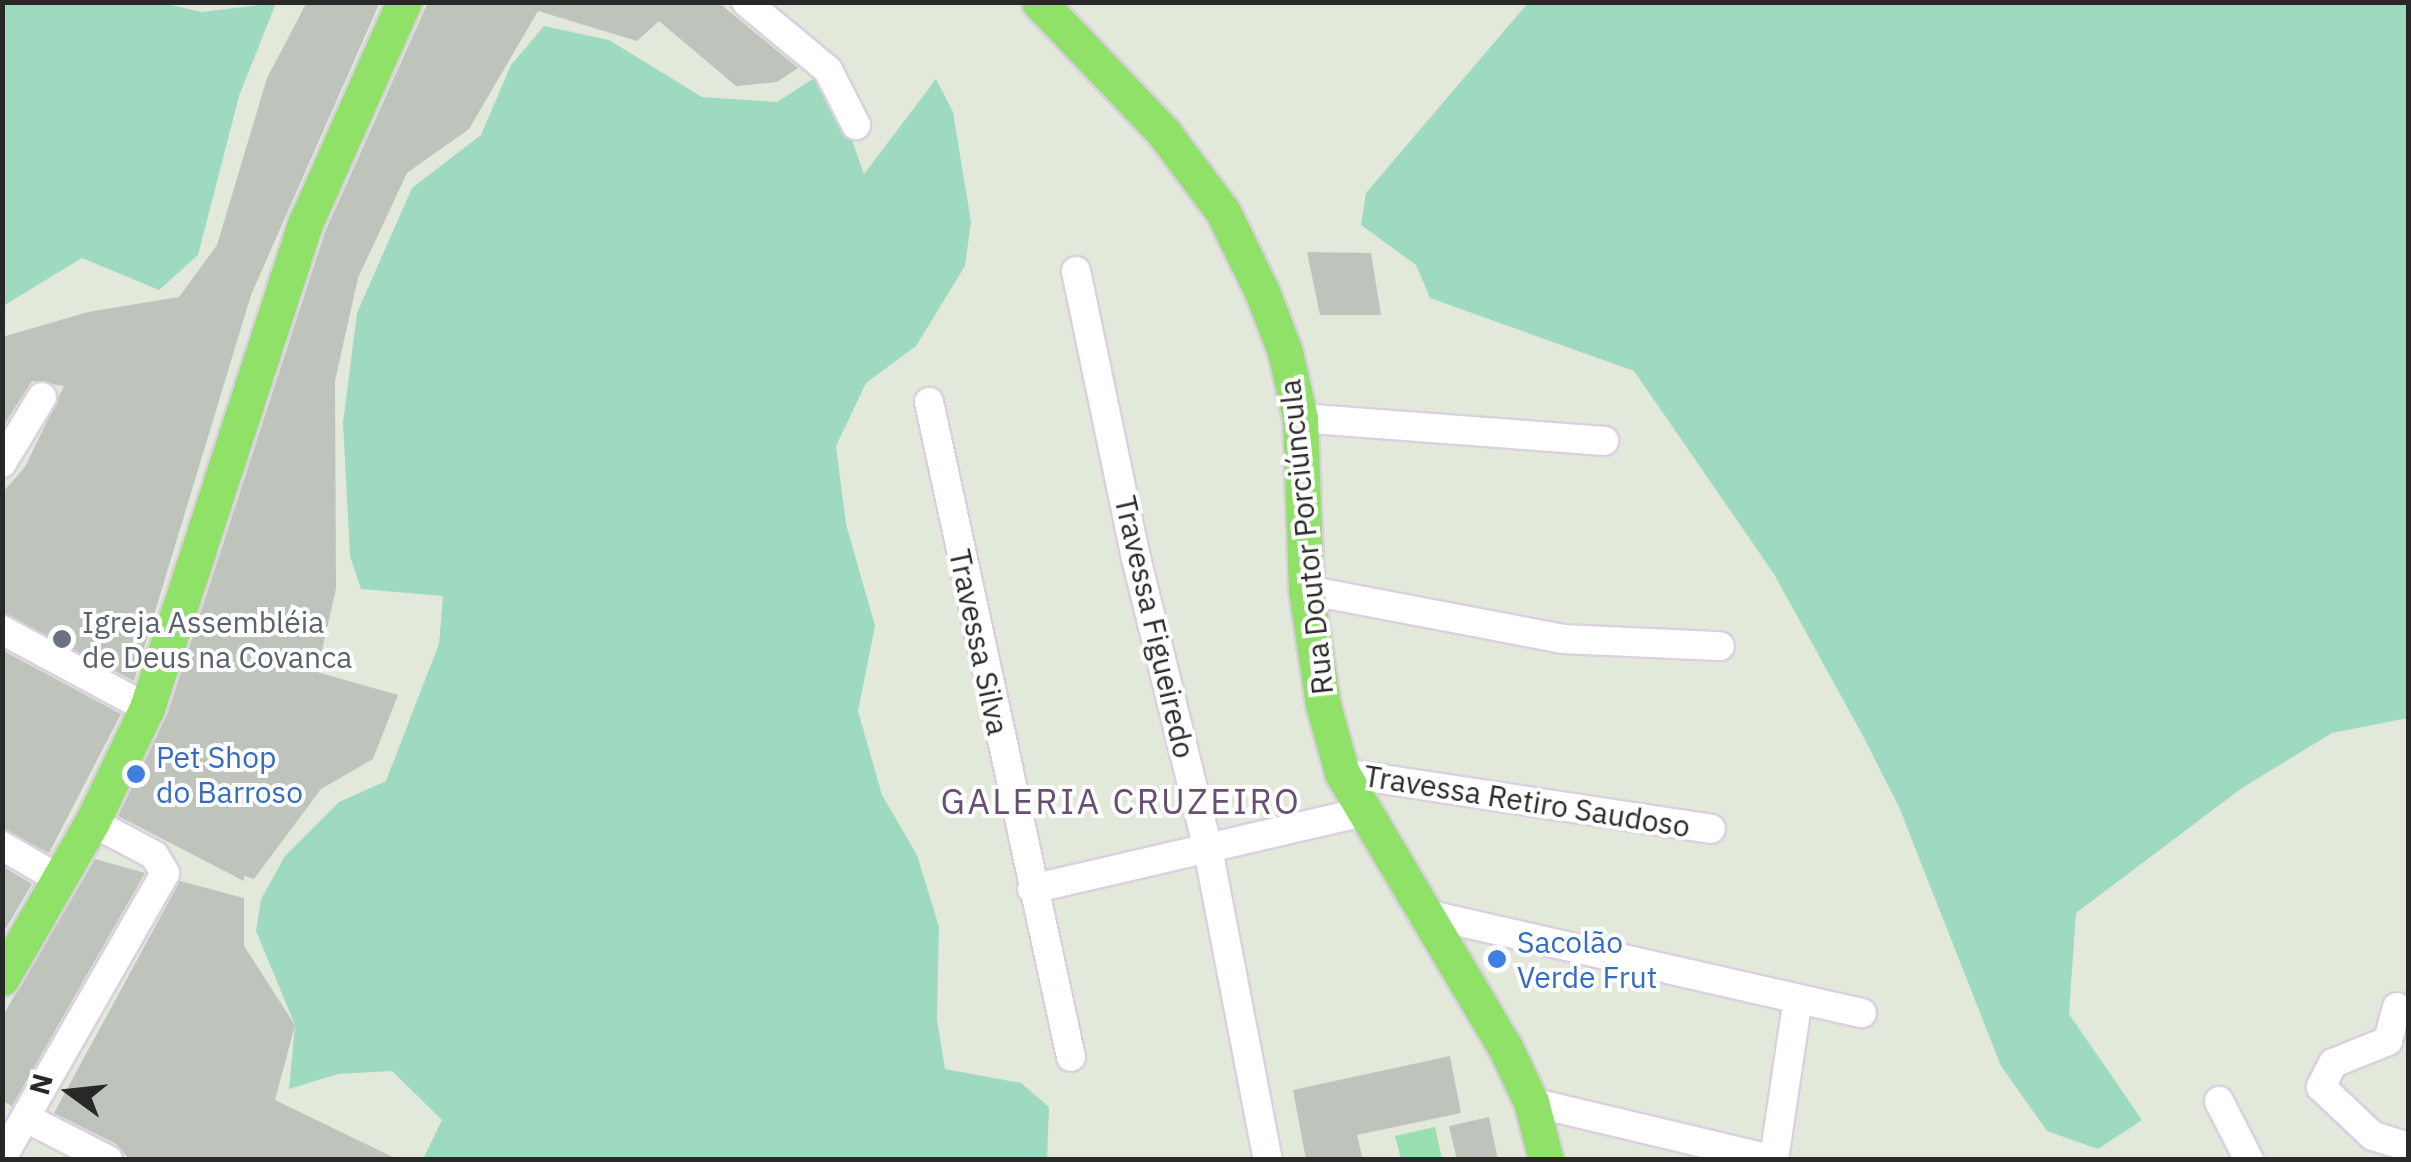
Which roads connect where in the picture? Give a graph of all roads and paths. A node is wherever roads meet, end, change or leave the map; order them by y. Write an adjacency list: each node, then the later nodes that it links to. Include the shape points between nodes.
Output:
1 (404, 2): 14 (main road, via 305,224)
2 (746, 2): 4 (street, via 828,70)
3 (1039, 2): 8 (main road, Rua Doutor Porciúncula, via 1164,132 1223,212 1285,352)
4 (856, 125)
5 (1076, 270): 19 (street, Travessa Figueiredo, via 1135,554)
6 (42, 397): 10 (street)
7 (929, 402): 22 (street, Travessa Silva)
8 (1300, 418): 9 (street); 11 (main road, Rua Doutor Porciúncula)
9 (1604, 441)
10 (2, 462)
11 (1306, 590): 13 (street, via 1563,639); 15 (main road, Rua Doutor Porciúncula, via 1323,705)
12 (2, 630): 14 (street)
13 (1720, 646)
14 (146, 708): 17 (main road)
15 (1342, 773): 16 (main road, Rua Doutor Porciúncula); 18 (street, Travessa Retiro Saudoso)
16 (1362, 812): 19 (street); 23 (main road, Rua Doutor Porciúncula)
17 (92, 822): 21 (main road); 31 (street, via 154,855 165,873)
18 (1711, 829)
19 (1207, 844): 22 (street); 36 (street, Travessa Figueiredo)
20 (2, 846): 21 (street)
21 (60, 879): 24 (main road)
22 (1032, 889): 28 (street, Travessa Silva)
23 (1421, 913): 25 (street); 30 (main road, Rua Doutor Porciúncula, via 1505,1046)
24 (2, 978)
25 (1798, 999): 27 (street); 34 (street)
26 (2397, 1007): 32 (street, via 2388,1041 2324,1072 2324,1093 2373,1136)
27 (1862, 1013)
28 (1071, 1056)
29 (2219, 1101): 38 (street)
30 (1531, 1102): 34 (street); 37 (main road, Rua Doutor Porciúncula)
31 (28, 1119): 33 (street); 35 (street)
32 (2408, 1147)
33 (2, 1158)
34 (1774, 1159)
35 (108, 1160)
36 (1268, 1160)
37 (1546, 1160)
38 (2249, 1160)

